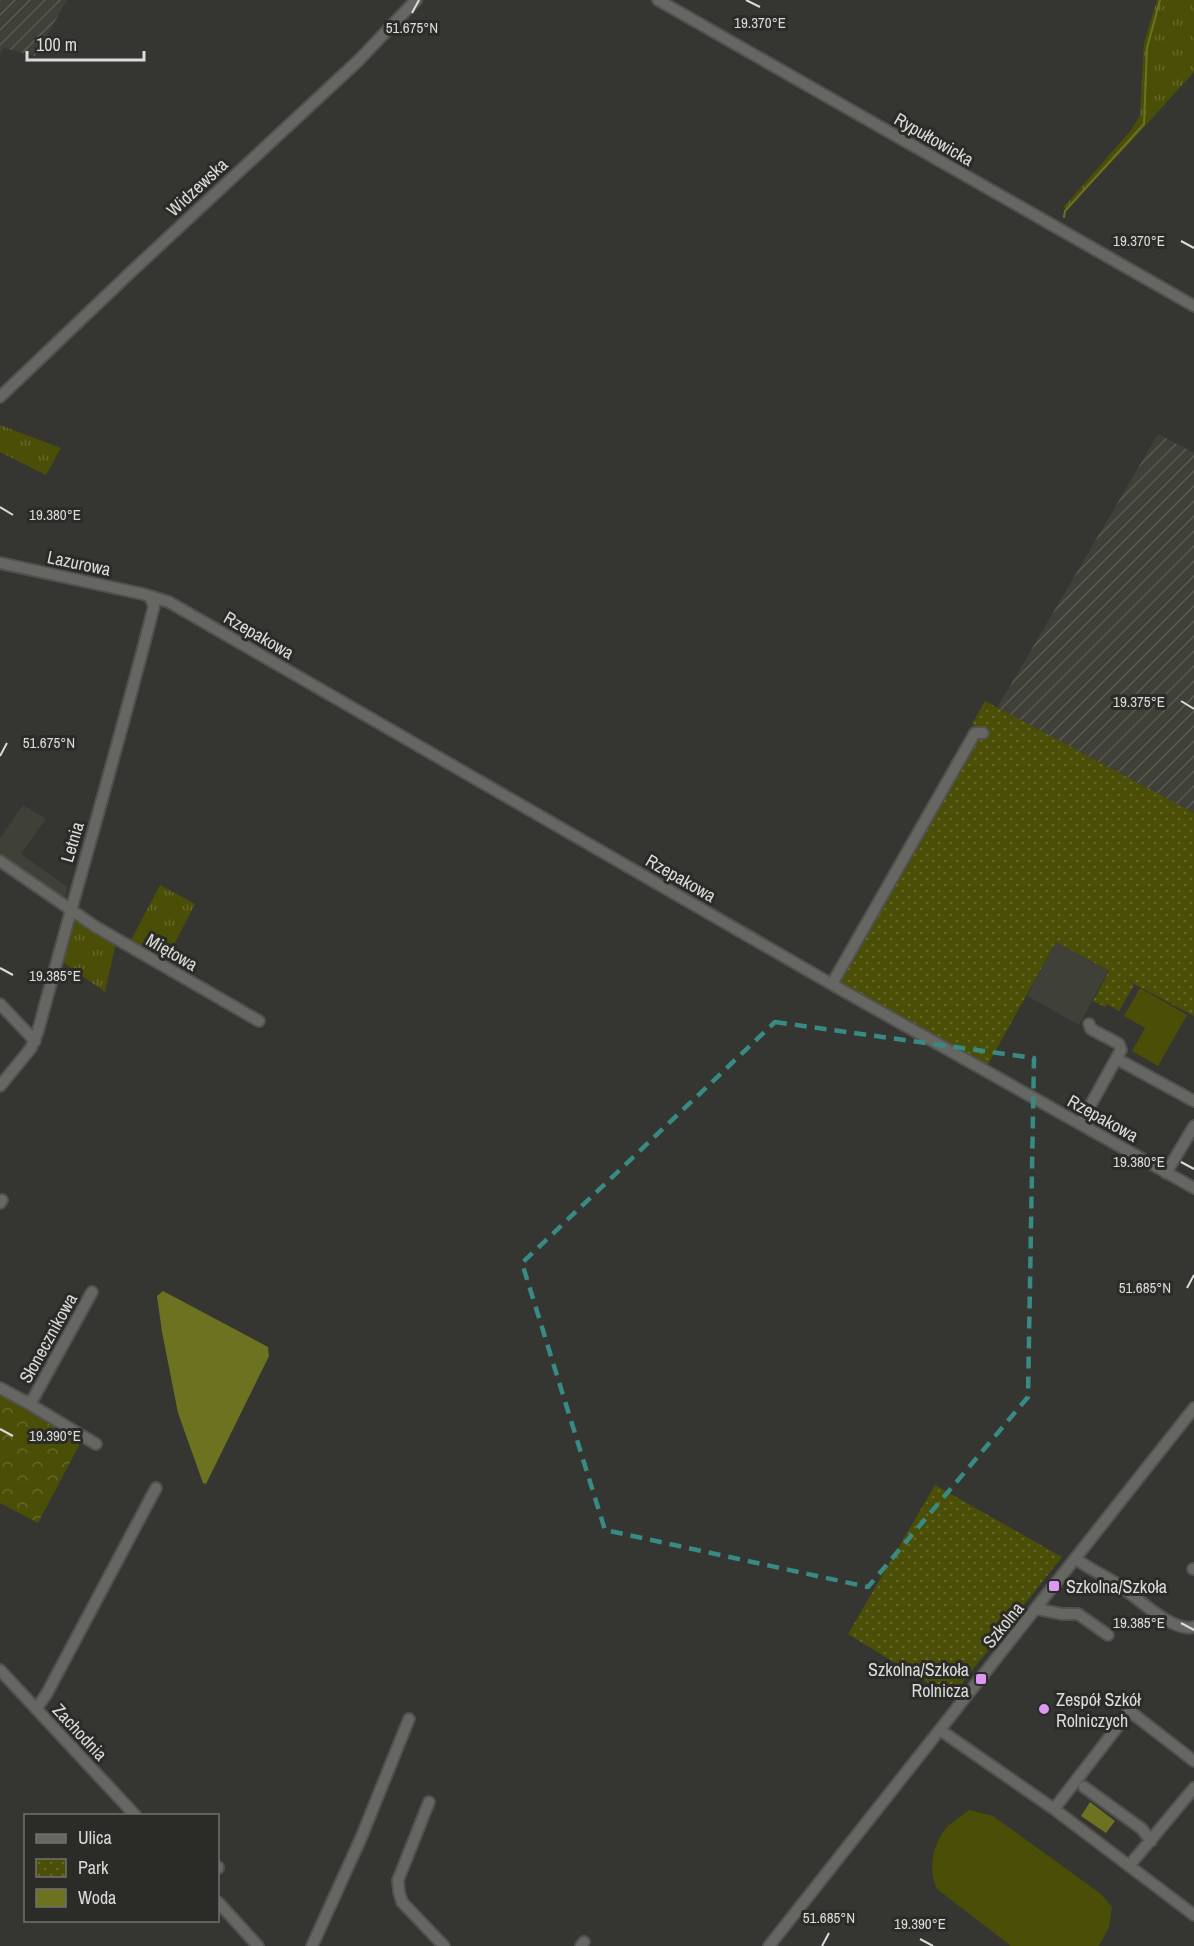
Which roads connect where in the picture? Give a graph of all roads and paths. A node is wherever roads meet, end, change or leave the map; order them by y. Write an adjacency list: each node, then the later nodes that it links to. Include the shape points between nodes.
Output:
1 (416, 0): 4 (street, Widzewska, via 359,60)
2 (658, 0): 3 (street, Rypułtowicka)
3 (1194, 306)
4 (0, 398)
5 (0, 563): 6 (street, Lazurowa)
6 (150, 597): 9 (street, Letnia, via 154,606 132,694); 10 (street, Rzepakowa, via 169,602)
7 (983, 733): 10 (street, via 975,733)
8 (0, 861): 9 (street, Miętowa)
9 (70, 911): 12 (street, Miętowa); 14 (street, Letnia)
10 (832, 984): 18 (street, Rzepakowa)
11 (0, 1004): 14 (street)
12 (259, 1021)
13 (1089, 1024): 15 (street, via 1121,1046)
14 (35, 1041): 16 (street, Letnia)
15 (1117, 1059): 17 (street); 18 (street)
16 (0, 1086)
17 (1194, 1101)
18 (1080, 1124): 20 (street, Rzepakowa)
19 (1194, 1126): 20 (street)
20 (1166, 1173): 21 (street, Rzepakowa)
21 (1194, 1188)
22 (92, 1292): 24 (street, Słonecznikowa, via 37,1393)
23 (0, 1388): 24 (street, Słonecznikowa)
24 (26, 1402): 26 (street)
25 (1194, 1408): 28 (street, Szkolna)
26 (96, 1444)
27 (156, 1488): 33 (street)
28 (1076, 1559): 29 (street, Szkolna); 30 (street, via 1169,1622 1187,1629)
29 (1037, 1609): 31 (street, via 1078,1614); 35 (street, Szkolna)
30 (1194, 1627)
31 (1108, 1635)
32 (0, 1670): 33 (street, Zachodnia)
33 (36, 1709): 41 (street, Zachodnia)
34 (410, 1719): 47 (street)
35 (940, 1730): 40 (street); 49 (street, Szkolna)
36 (1194, 1761): 40 (street, via 1129,1712)
37 (1084, 1787): 42 (street, via 1142,1829)
38 (1194, 1788): 42 (street)
39 (429, 1802): 48 (street, via 398,1880 399,1892 402,1902)
40 (1054, 1809): 43 (street)
41 (135, 1814)
42 (1151, 1840): 43 (street)
43 (1129, 1866): 45 (street)
44 (219, 1903): 46 (street)
45 (1194, 1915)
46 (258, 1946)
47 (312, 1946)
48 (444, 1946)
49 (769, 1946)

